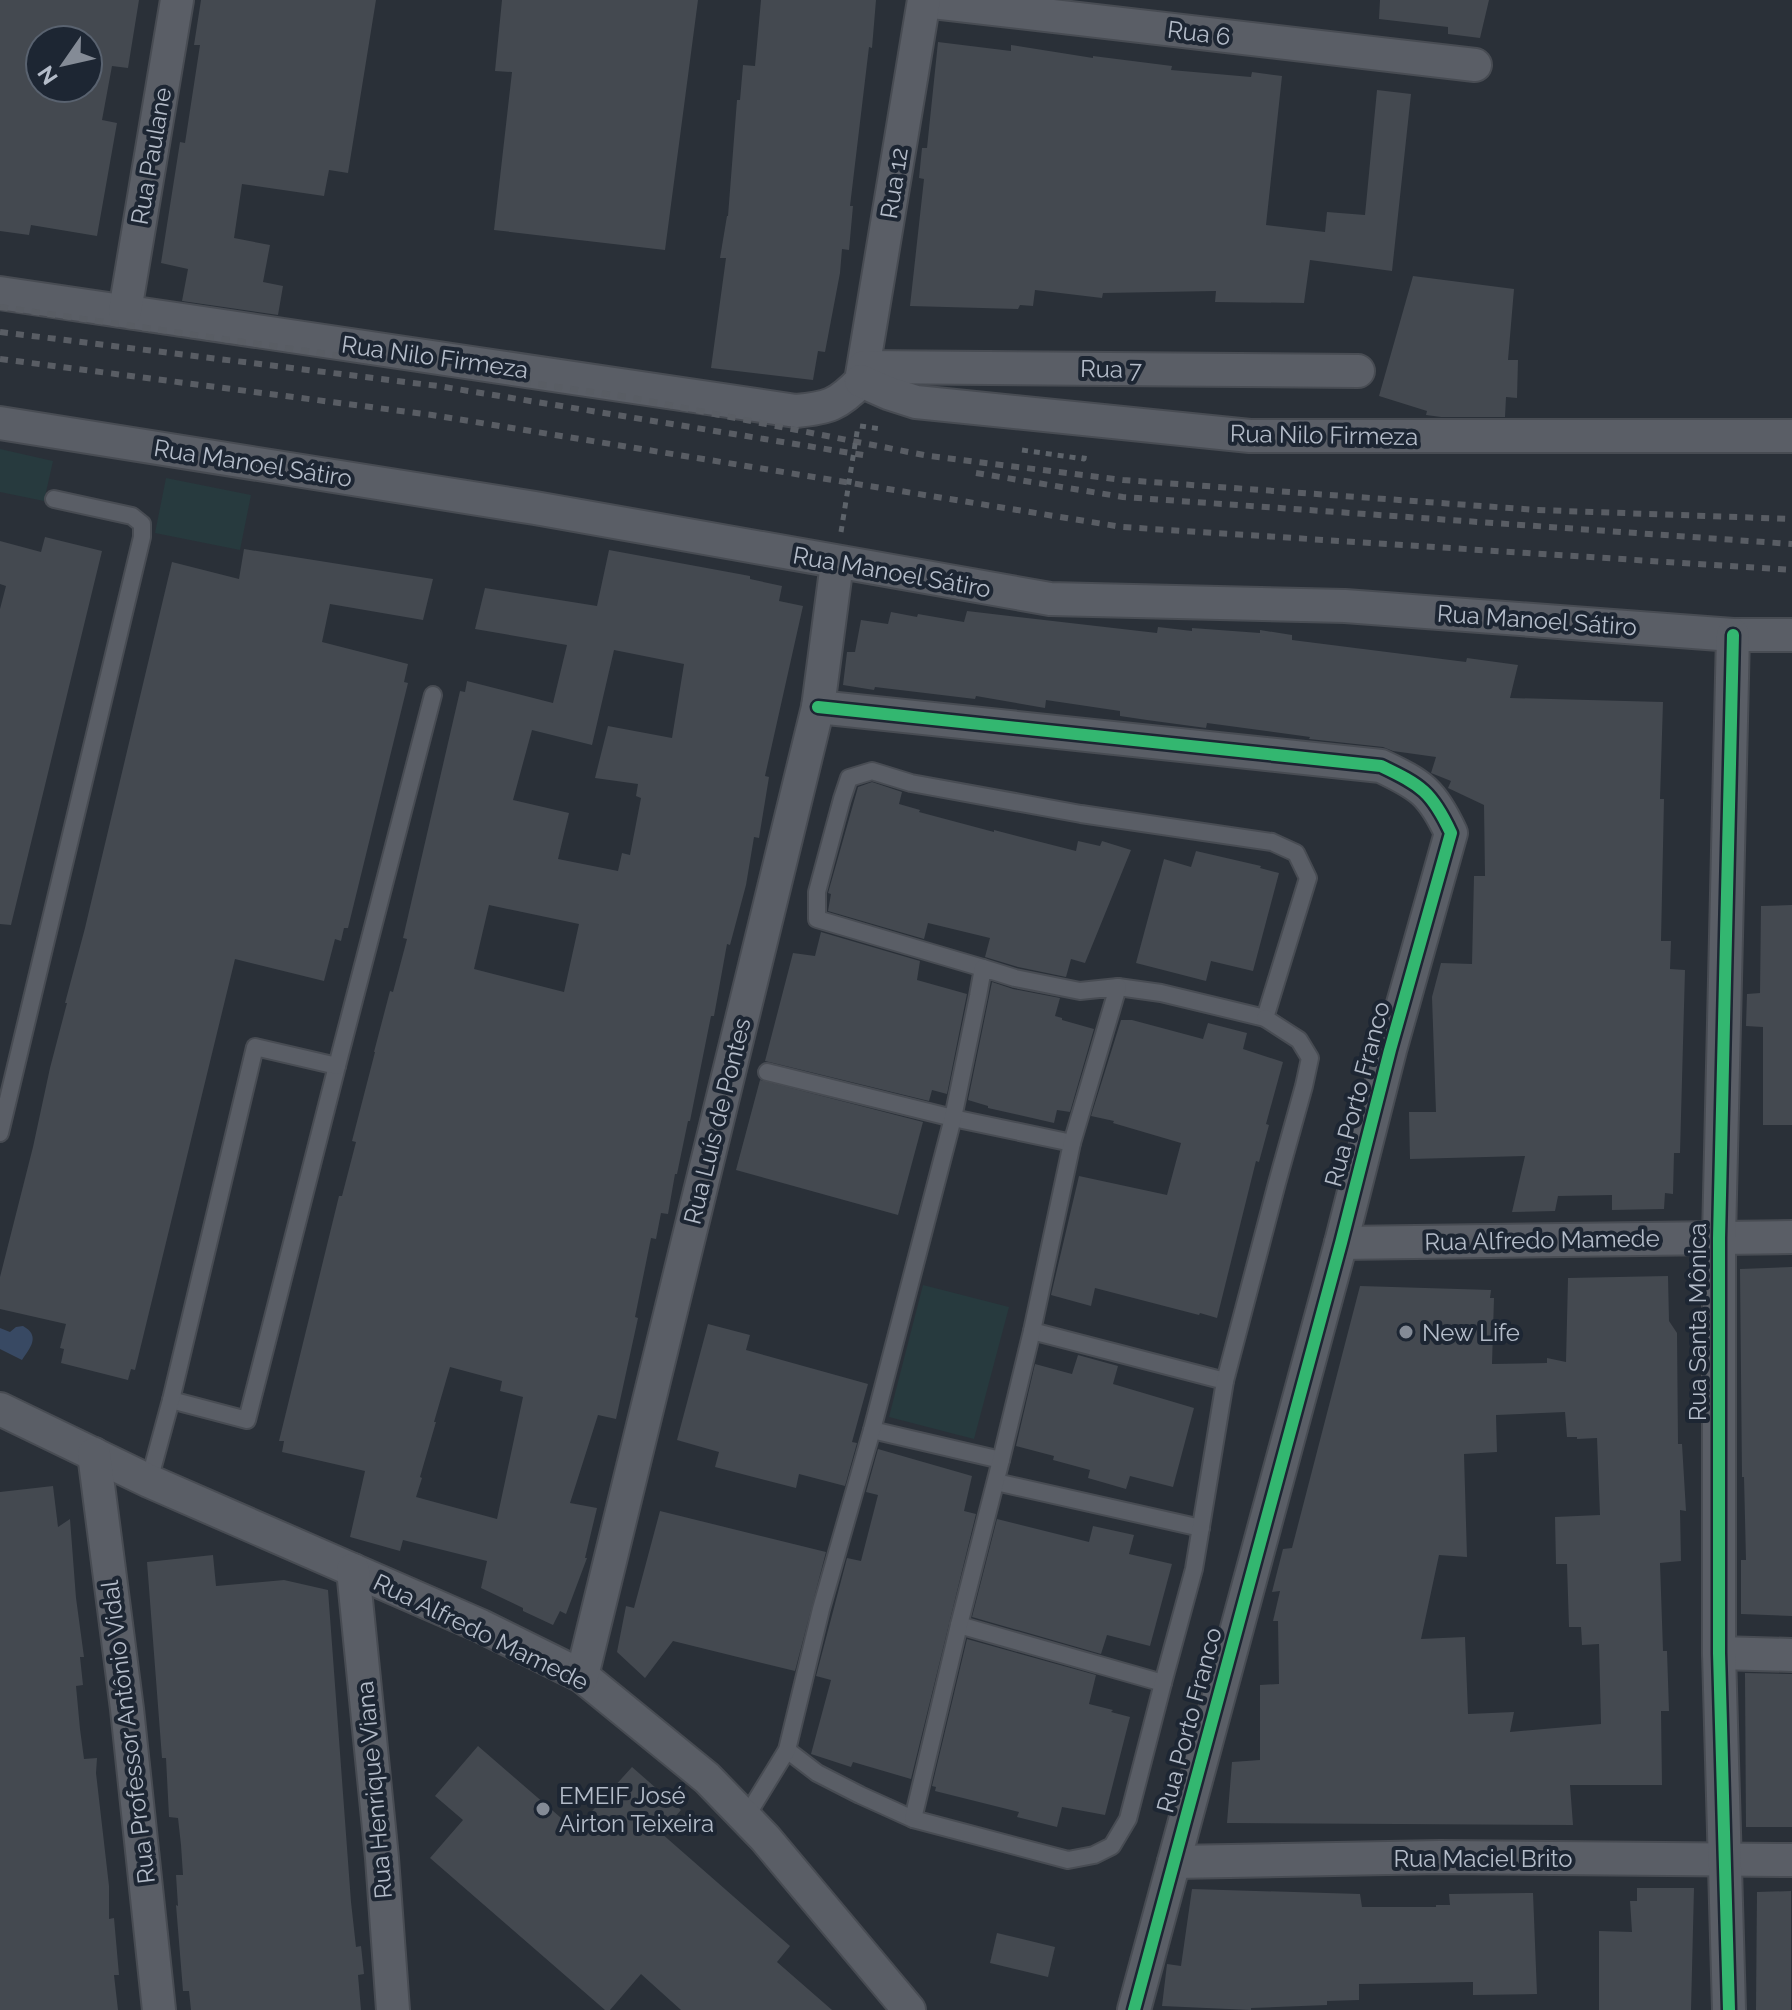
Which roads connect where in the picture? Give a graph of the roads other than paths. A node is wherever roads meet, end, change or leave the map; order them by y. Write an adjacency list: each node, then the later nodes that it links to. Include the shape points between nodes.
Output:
1 (177, 0): 5 (street, Rua Paulane)
2 (924, 0): 3 (street, Rua 6); 7 (street, Rua 12)
3 (1475, 65)
4 (0, 293): 5 (street, Rua Nilo Firmeza)
5 (125, 311): 7 (street, Rua Nilo Firmeza, via 796,411 844,399)
6 (1358, 371): 7 (street, Rua 7)
7 (862, 374): 9 (street, Rua Nilo Firmeza, via 888,393 916,402 1250,436)
8 (0, 423): 11 (street, Rua Manoel Sátiro, via 535,508)
9 (1792, 436)
10 (54, 499): 22 (lane, via 132,516 142,524 142,537)
11 (839, 548): 12 (street, Rua Manoel Sátiro, via 1050,599 1345,606); 15 (street, Rua Luís de Pontes)
12 (1733, 635): 13 (street, Rua Manoel Sátiro); 25 (street, Rua Santa Mônica)
13 (1792, 635)
14 (433, 695): 19 (lane)
15 (818, 707): 26 (street, Rua Porto Franco, via 1381,766 1414,782 1438,806 1451,833); 41 (street, Rua Luís de Pontes)
16 (983, 968): 17 (lane, via 1080,991); 18 (lane, via 817,919 817,892 849,778 872,771 1066,811 1272,842 1296,853 1308,878); 21 (lane)
17 (1118, 987): 18 (lane); 23 (lane)
18 (1265, 1018): 28 (lane, via 1299,1040 1310,1058)
19 (337, 1066): 29 (lane, via 247,1420); 29 (lane, via 255,1047)
20 (767, 1072): 21 (lane)
21 (953, 1118): 23 (lane); 31 (lane)
22 (0, 1133)
23 (1072, 1143): 27 (lane)
24 (1792, 1237): 25 (street, Rua Alfredo Mamede)
25 (1719, 1238): 26 (street, Rua Alfredo Mamede); 39 (street, Rua Santa Mônica)
26 (1341, 1243): 48 (street, Rua Porto Franco)
27 (1032, 1331): 28 (lane); 33 (lane)
28 (1225, 1381): 36 (lane)
29 (171, 1400): 34 (lane)
30 (0, 1409): 32 (street, Rua Alfredo Mamede)
31 (872, 1430): 33 (lane); 43 (lane)
32 (94, 1454): 34 (street, Rua Alfredo Mamede); 49 (street, Rua Professor Antônio Vidal)
33 (1001, 1460): 35 (lane)
34 (149, 1481): 37 (street, Rua Alfredo Mamede)
35 (996, 1482): 36 (lane); 38 (lane)
36 (1201, 1528): 42 (lane)
37 (353, 1570): 41 (street, Rua Alfredo Mamede); 50 (street, Rua Henrique Viana)
38 (959, 1625): 42 (lane); 45 (lane)
39 (1719, 1653): 40 (street); 46 (street, Rua Santa Mônica)
40 (1792, 1655)
41 (582, 1676): 44 (street, Rua Alfredo Mamede, via 707,1778)
42 (1163, 1683): 45 (lane, via 1128,1819 1112,1846 1068,1860)
43 (787, 1750): 44 (lane); 45 (lane, via 817,1773)
44 (746, 1817): 51 (street, Rua Alfredo Mamede)
45 (913, 1819)
46 (1725, 1859): 47 (street, Rua Maciel Brito); 48 (street, Rua Maciel Brito); 53 (street, Rua Santa Mônica)
47 (1792, 1860)
48 (1174, 1862): 52 (street, Rua Porto Franco)
49 (159, 2010)
50 (393, 2010)
51 (909, 2010)
52 (1134, 2010)
53 (1729, 2010)

